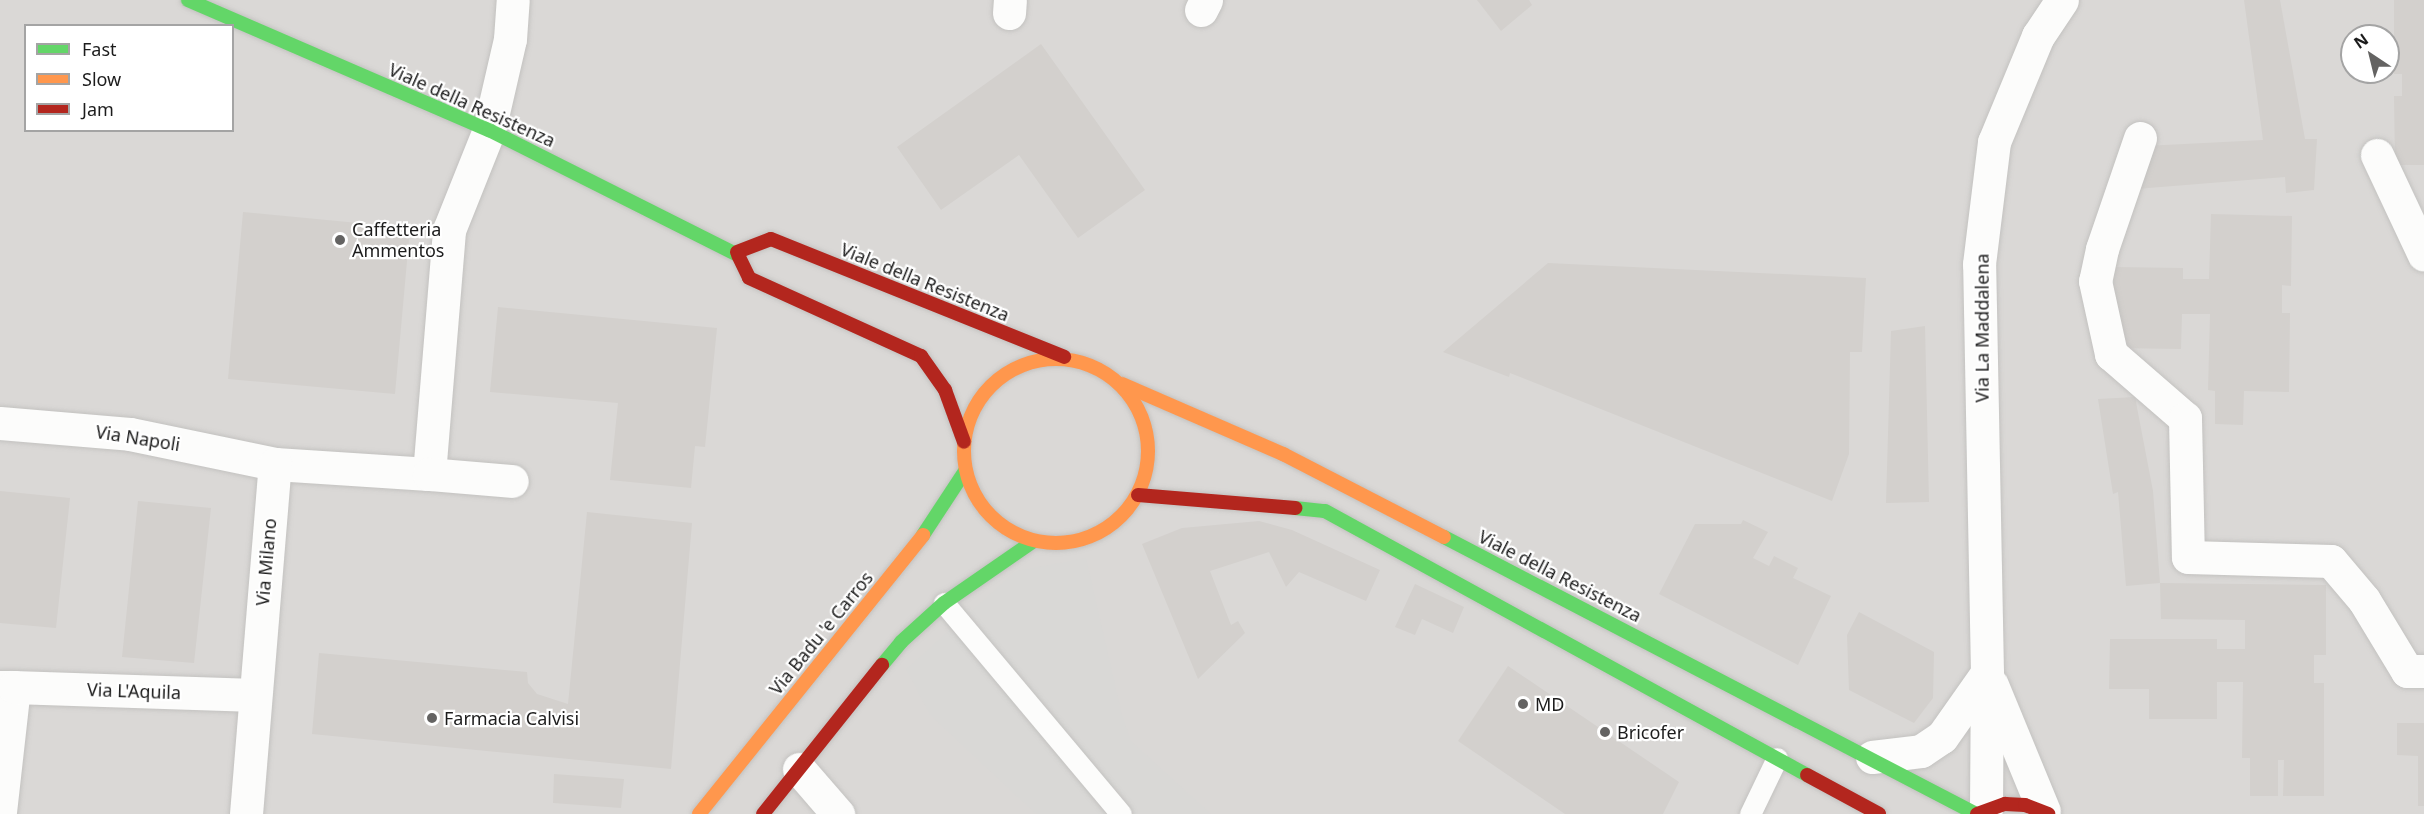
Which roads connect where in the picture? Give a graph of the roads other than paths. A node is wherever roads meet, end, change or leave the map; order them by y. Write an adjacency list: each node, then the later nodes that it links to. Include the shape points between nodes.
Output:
1 (188, 0): 4 (main road, Viale della Resistenza)
2 (513, 0): 4 (street, via 510,39)
3 (2062, 0): 21 (street, Via La Maddalena, via 2038,36 1995,142 1979,264)
4 (489, 130): 7 (main road, Viale della Resistenza); 15 (street, via 449,230)
5 (2140, 138): 20 (street, via 2095,281 2111,354 2185,418 2188,557 2331,561 2364,600 2407,671)
6 (2377, 155): 8 (street)
7 (737, 252): 9 (main road, Viale della Resistenza, via 771,239); 12 (main road, via 749,278 921,356 945,390)
8 (2424, 255)
9 (1066, 358): 10 (main road, via 1096,367); 12 (main road, via 1037,360 987,389 971,414)
10 (1122, 384): 17 (main road, via 1139,409 1149,437 1148,467); 24 (main road, Viale della Resistenza, via 1283,454)
11 (0, 423): 13 (street, Via Napoli, via 130,434)
12 (964, 442): 14 (main road)
13 (275, 464): 15 (street); 23 (street, Via Milano)
14 (965, 471): 18 (main road, via 975,496 990,516 1011,532); 31 (main road, Via Badu 'e Carros, via 936,519)
15 (429, 474): 16 (street)
16 (512, 481)
17 (1138, 495): 18 (main road, via 1119,519 1094,536 1064,544); 25 (main road, via 1325,511)
18 (1034, 541): 19 (main road)
19 (944, 603): 26 (main road, via 901,642); 34 (lane)
20 (2424, 671)
21 (1988, 673): 24 (street, via 1942,737 1921,751); 28 (street, Via La Maddalena); 29 (street, Via La Maddalena)
22 (7, 687): 23 (street, Via L'Aquila); 27 (street)
23 (254, 695): 30 (street, Via Milano)
24 (1872, 757): 28 (main road, Viale della Resistenza)
25 (1777, 758): 35 (lane); 36 (main road)
26 (799, 769): 32 (main road); 33 (street)
27 (0, 812)
28 (1980, 812): 29 (main road, via 2005,804)
29 (2046, 813)
30 (246, 814)
31 (699, 814)
32 (763, 814)
33 (838, 814)
34 (1121, 814)
35 (1750, 814)
36 (1880, 814)

